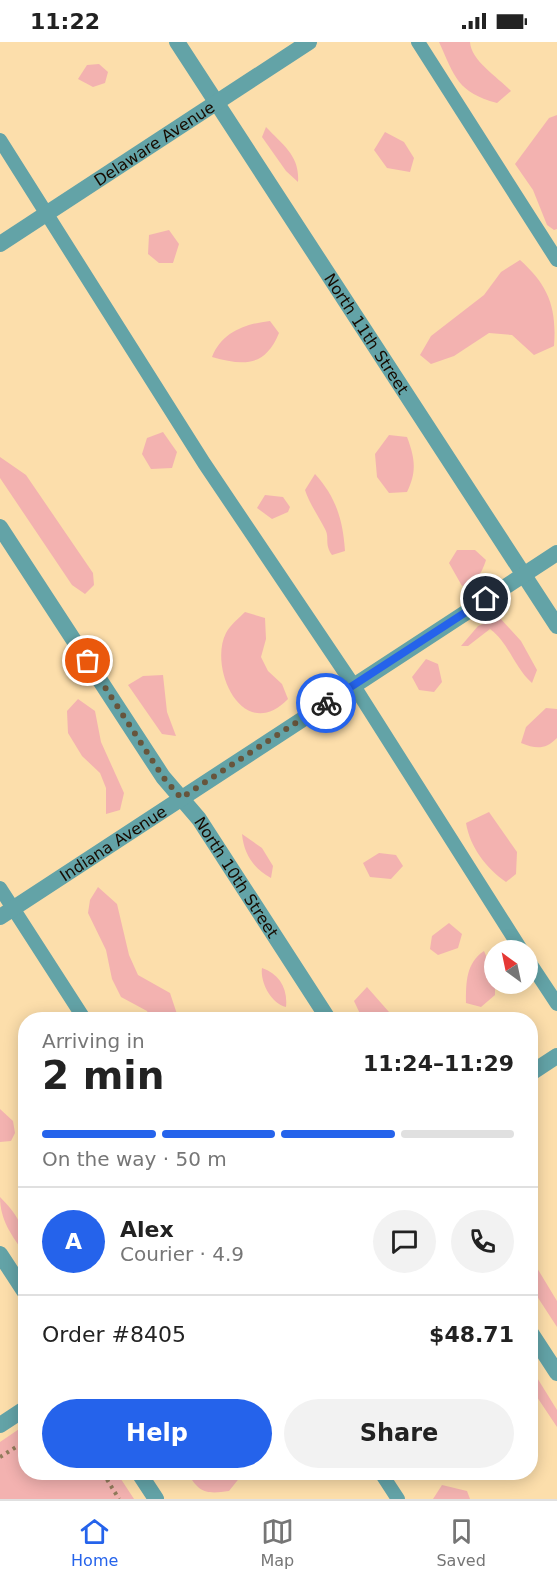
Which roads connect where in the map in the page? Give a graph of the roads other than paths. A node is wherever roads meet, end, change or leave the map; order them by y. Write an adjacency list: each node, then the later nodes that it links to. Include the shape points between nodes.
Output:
1 (177, 42): 4 (street, North 11th Street)
2 (309, 42): 4 (street, Delaware Avenue)
3 (417, 42): 8 (lane)
4 (216, 103): 6 (street, Delaware Avenue); 11 (street, North 11th Street)
5 (0, 140): 6 (lane)
6 (47, 213): 7 (street, Delaware Avenue); 13 (lane, via 204,463)
7 (0, 244)
8 (557, 260)
9 (0, 527): 14 (street, North 10th Street, via 163,777)
10 (557, 553): 11 (street, Indiana Avenue)
11 (524, 575): 12 (street, North 11th Street); 13 (street, Indiana Avenue)
12 (557, 626)
13 (354, 686): 14 (street, Indiana Avenue); 17 (lane)
14 (181, 798): 16 (street, Indiana Avenue); 21 (street, North 10th Street)
15 (0, 888): 16 (lane)
16 (6, 913): 20 (lane)
17 (515, 940)
18 (538, 975): 19 (lane)
19 (557, 1004)
20 (79, 1012)
21 (324, 1012)
22 (557, 1056): 23 (street)
23 (538, 1068)
24 (0, 1254): 25 (street)
25 (18, 1282)
26 (538, 1344): 27 (street)
27 (557, 1373)
28 (18, 1413): 29 (street)
29 (0, 1425)
30 (144, 1480): 32 (street)
31 (386, 1480): 33 (lane)
32 (156, 1499)
33 (398, 1499)

